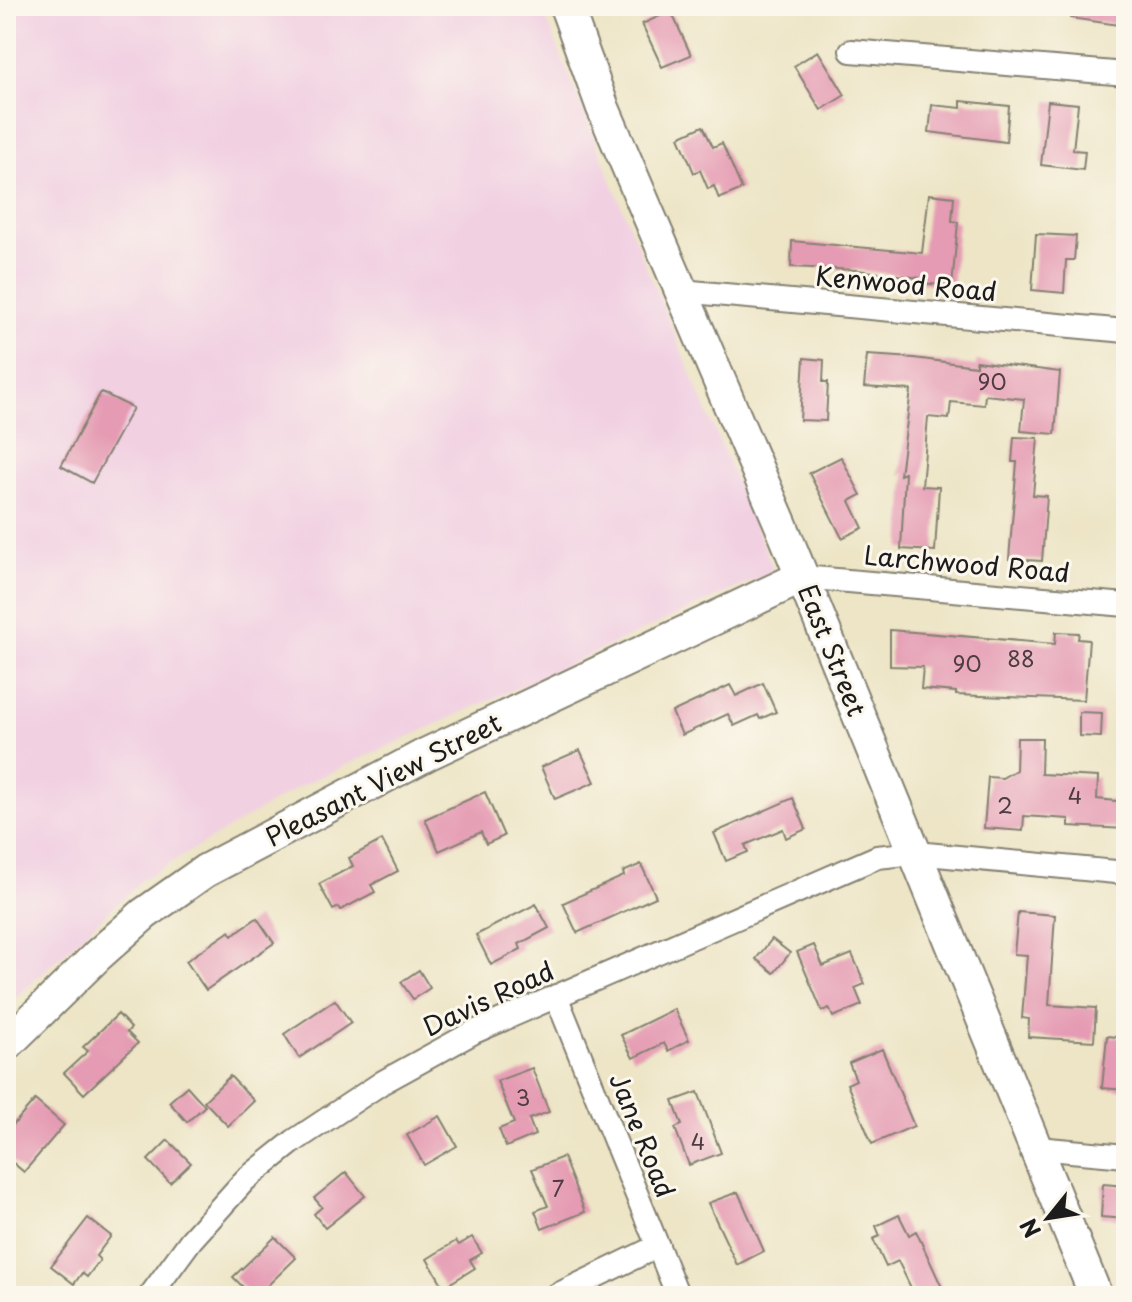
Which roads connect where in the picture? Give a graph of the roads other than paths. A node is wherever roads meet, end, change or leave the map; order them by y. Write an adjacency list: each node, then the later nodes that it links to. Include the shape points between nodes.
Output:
1 (566, 6): 4 (main road, East Street)
2 (851, 51): 3 (street)
3 (1126, 74)
4 (681, 291): 5 (street, Kenwood Road); 6 (main road, East Street)
5 (1126, 331)
6 (802, 577): 7 (street, Larchwood Road); 8 (main road, East Street); 11 (main road, Pleasant View Street, via 427,754 205,871 144,914)
7 (1126, 605)
8 (916, 853): 9 (street, Davis Road); 10 (street, Davis Road, via 877,857); 12 (main road, East Street)
9 (1126, 873)
10 (556, 996): 14 (street, Jane Road); 15 (street, Davis Road, via 435,1053 294,1141 245,1180)
11 (6, 1045)
12 (1037, 1148): 13 (street); 18 (main road, East Street)
13 (1126, 1156)
14 (658, 1246): 16 (street); 17 (street, Jane Road)
15 (150, 1296)
16 (555, 1296)
17 (678, 1296)
18 (1096, 1296)

